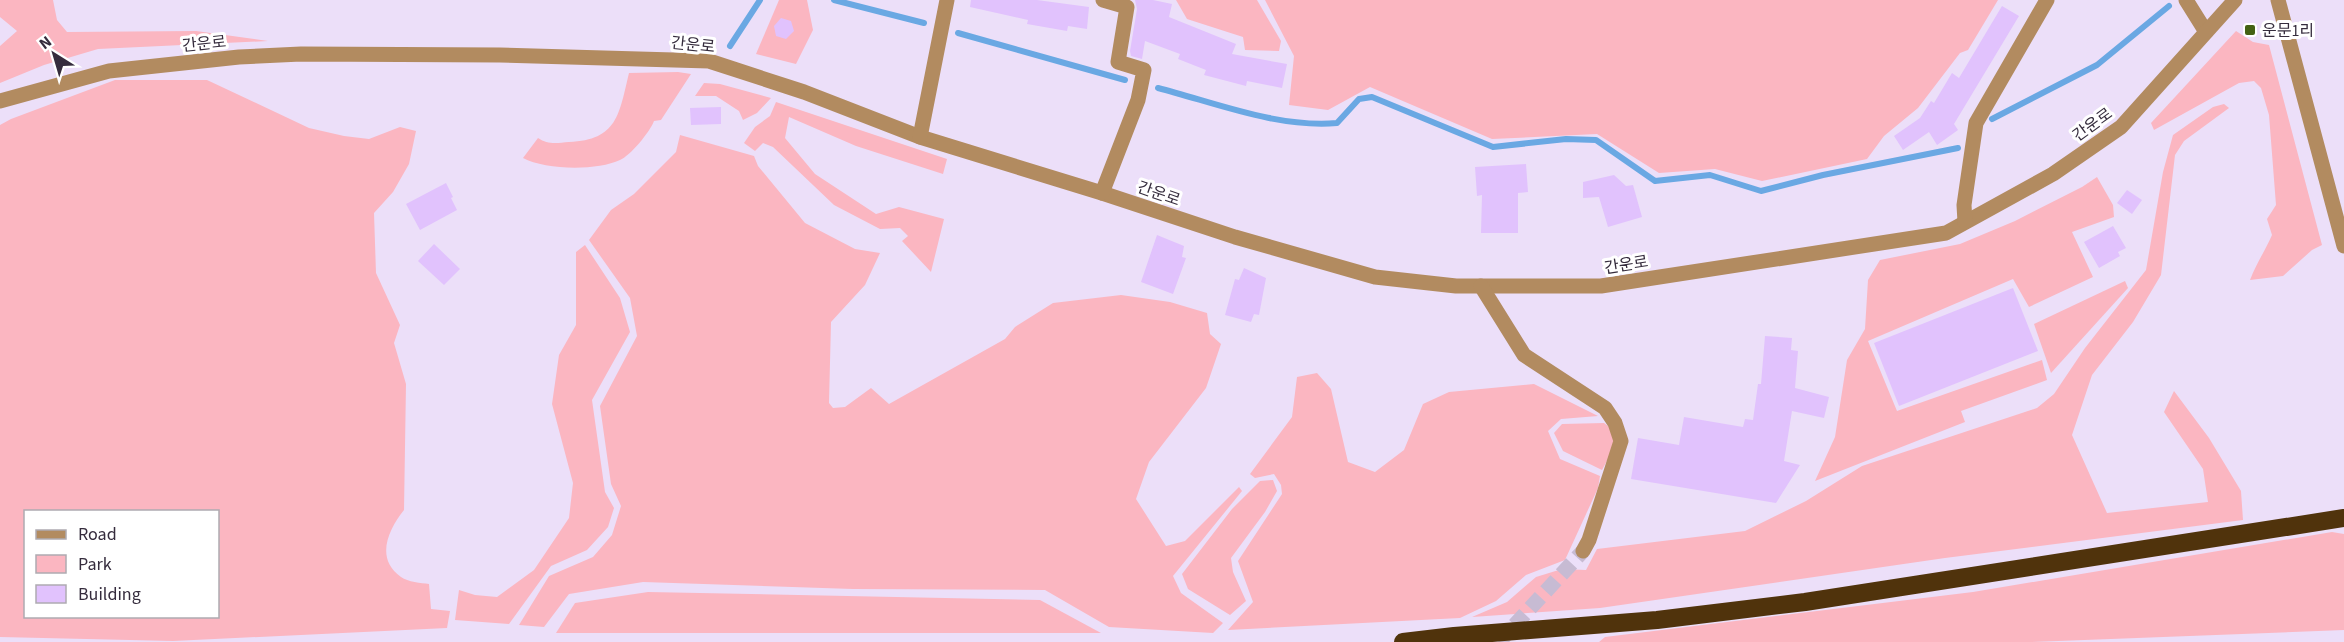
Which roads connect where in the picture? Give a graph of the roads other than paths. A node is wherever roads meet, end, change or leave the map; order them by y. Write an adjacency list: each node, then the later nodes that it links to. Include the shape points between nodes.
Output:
1 (947, 0): 9 (street)
2 (1103, 0): 10 (street, via 1127,7 1118,62 1144,70 1138,100)
3 (2047, 0): 11 (street, via 1976,123)
4 (2186, 0): 7 (street)
5 (2235, 0): 7 (street, 간운로)
6 (2278, 0): 12 (street)
7 (2206, 32): 11 (street, 간운로, via 2121,127 2053,174)
8 (0, 101): 9 (street, 간운로, via 109,71 239,57 500,54 691,59 709,61 804,92)
9 (920, 137): 10 (street, 간운로)
10 (1102, 193): 13 (street, 간운로, via 1375,277)
11 (1965, 222): 13 (street, 간운로, via 1946,233 1601,286)
12 (2344, 246)
13 (1481, 286): 15 (street, via 1524,355 1605,408 1622,441)
14 (2340, 516): 16 (highway, via 1793,603 1657,620)
15 (1583, 551)
16 (1403, 642)

